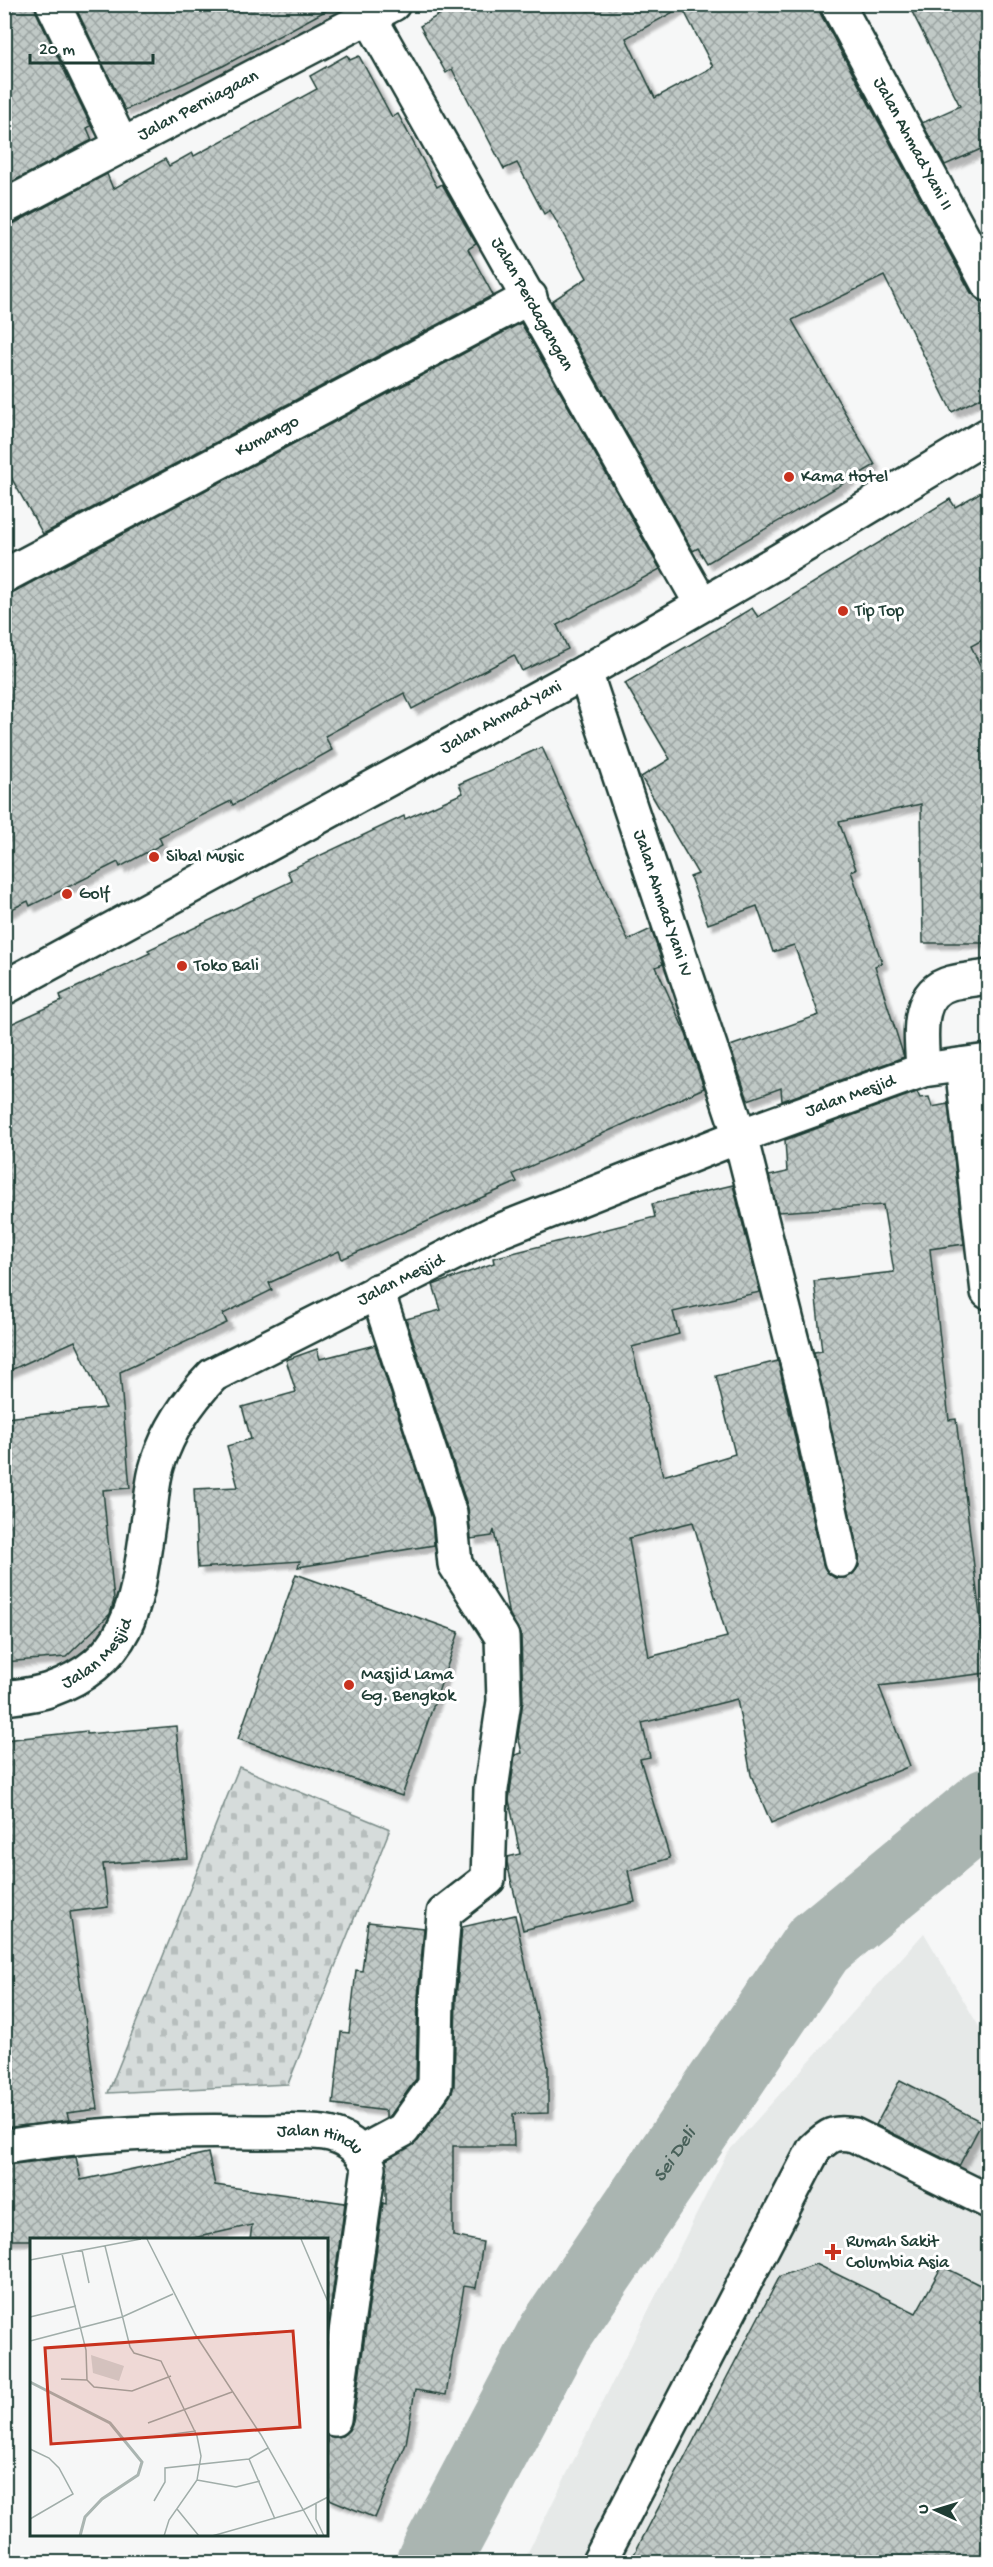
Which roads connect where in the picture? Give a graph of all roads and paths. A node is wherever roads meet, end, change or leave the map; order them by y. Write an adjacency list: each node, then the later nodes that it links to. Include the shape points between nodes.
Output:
1 (52, 4): 4 (street)
2 (837, 4): 6 (street, Jalan Ahmad Yani II)
3 (375, 9): 4 (street, Jalan Perniagaan); 7 (street, Jalan Perdagangan)
4 (122, 146): 5 (street, Jalan Perniagaan)
5 (4, 207)
6 (988, 284)
7 (530, 297): 9 (street, Kumango); 10 (street, Jalan Perdagangan)
8 (988, 435): 10 (street, Jalan Ahmad Yani)
9 (4, 576)
10 (701, 603): 11 (street, Jalan Ahmad Yani)
11 (585, 672): 13 (street, Jalan Ahmad Yani); 16 (street, Jalan Ahmad Yani IV)
12 (988, 977): 15 (street, via 948,984 933,993 921,1021)
13 (4, 987)
14 (975, 1063): 15 (street, Jalan Mesjid); 18 (street)
15 (923, 1070): 16 (street, Jalan Mesjid)
16 (740, 1136): 17 (street, Jalan Mesjid, via 494,1233); 19 (street, Jalan Ahmad Yani IV, via 805,1393)
17 (377, 1291): 20 (street, Jalan Mesjid, via 213,1375 190,1399 170,1431 157,1465 139,1583 129,1620 115,1647 87,1672 49,1690); 22 (street, via 450,1514 455,1564 502,1637 504,1701 491,1789 488,1879 444,1912 436,1998 435,2085 403,2130)
18 (988, 1292)
19 (841, 1560)
20 (4, 1698)
21 (4, 2147): 22 (street, Jalan Hindu, via 45,2140 219,2131 325,2133)
22 (362, 2152): 24 (street, Jalan Hindu, via 369,2166)
23 (988, 2201): 25 (street, via 854,2135 838,2132 814,2149)
24 (334, 2419)
25 (599, 2562)

